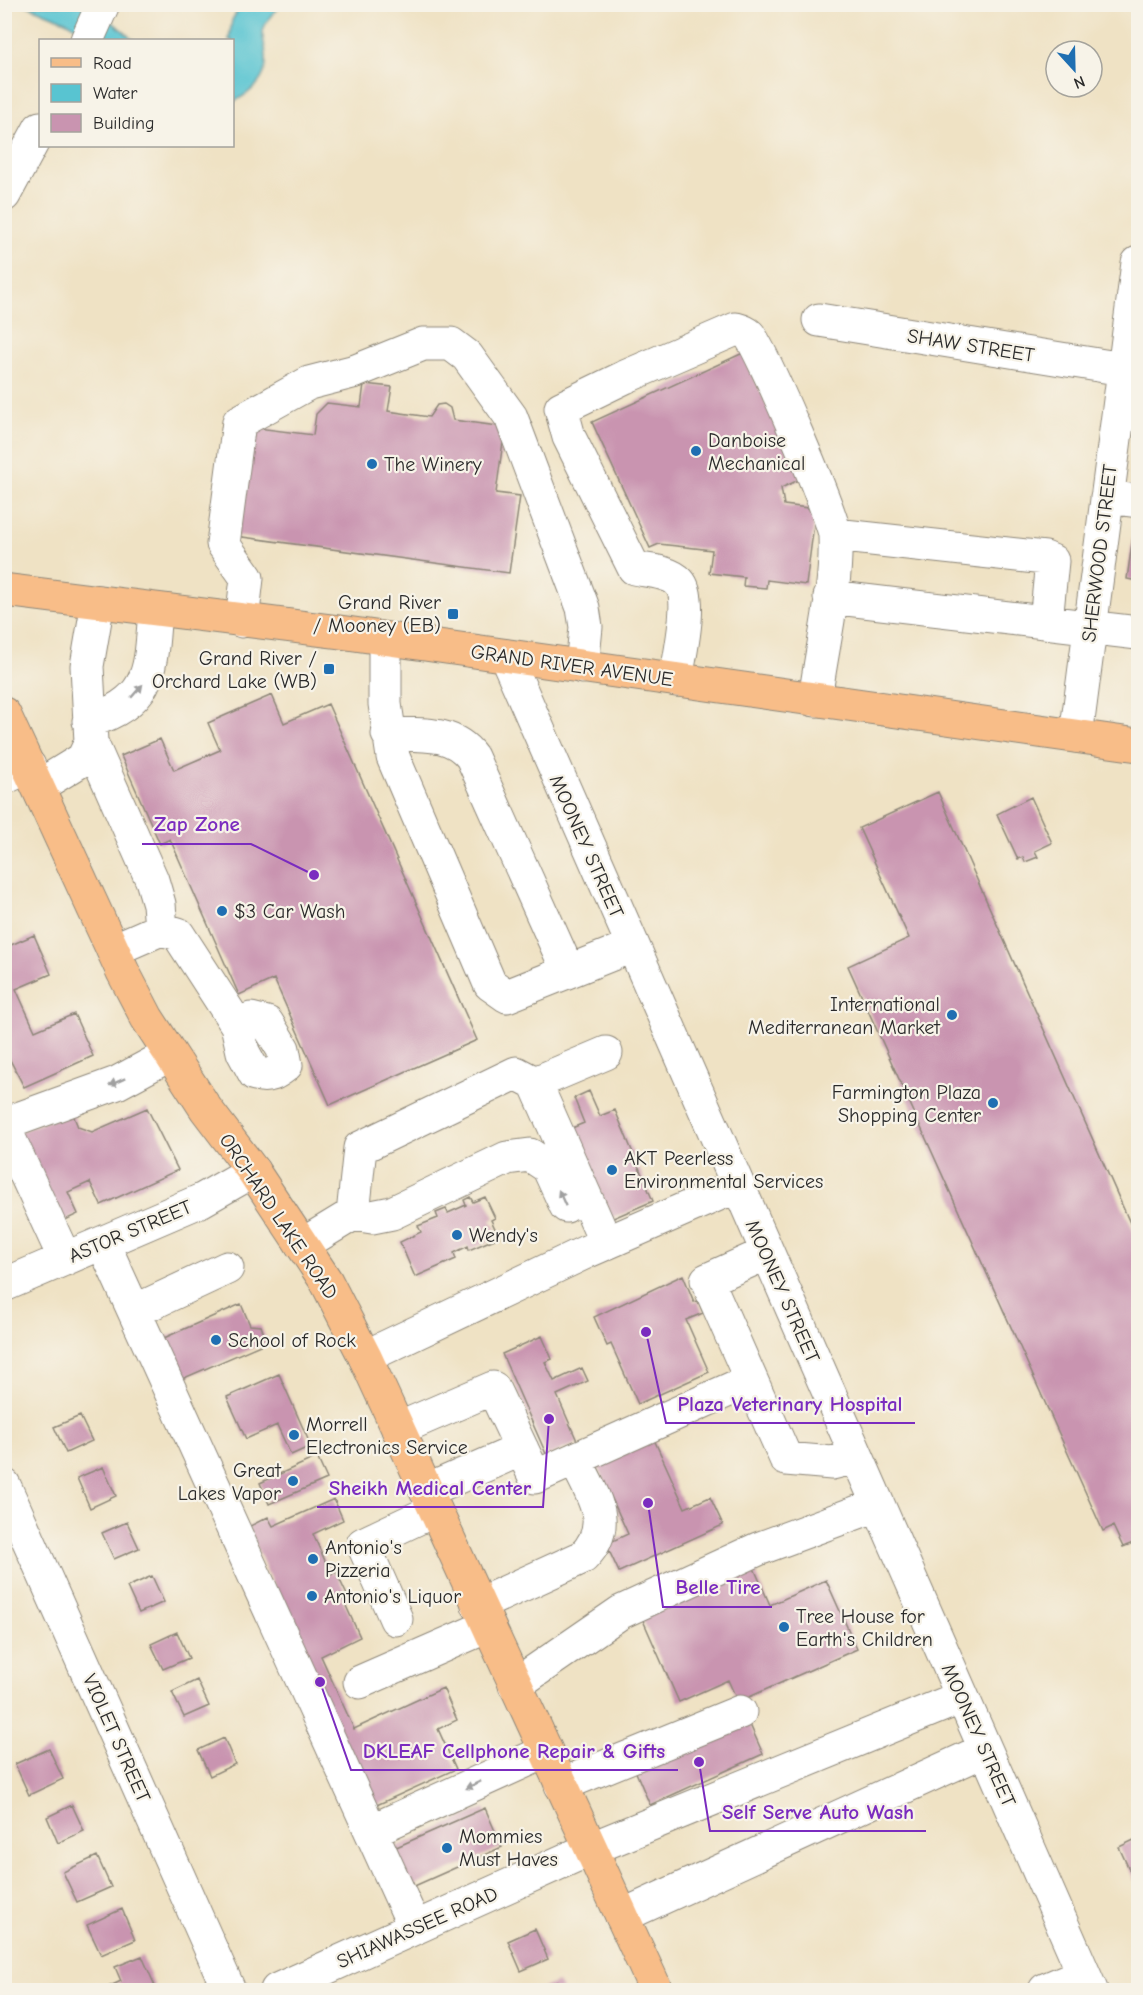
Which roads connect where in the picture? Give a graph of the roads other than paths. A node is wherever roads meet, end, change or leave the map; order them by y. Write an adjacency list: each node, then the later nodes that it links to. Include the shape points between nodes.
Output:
1 (103, 4): 2 (street)
2 (87, 39)
3 (39, 130): 4 (street)
4 (4, 195)
5 (1138, 263): 7 (street, SHERWOOD STREET)
6 (819, 320): 7 (street, SHAW STREET)
7 (1123, 369): 8 (street, SHERWOOD STREET)
8 (1107, 497): 9 (street); 17 (street, SHERWOOD STREET)
9 (1138, 501)
10 (835, 535): 12 (street); 16 (street, via 1045,558 1052,561); 22 (street, via 772,379 749,335 736,328 561,408 569,436 634,568 668,575 680,583 687,598)
11 (4, 590): 13 (main road, GRAND RIVER AVENUE)
12 (830, 597): 16 (street); 23 (street)
13 (98, 602): 14 (main road, GRAND RIVER AVENUE); 25 (street, via 87,666)
14 (155, 610): 15 (main road, GRAND RIVER AVENUE); 25 (street, one-way to 14, via 141,690 149,674)
15 (242, 621): 19 (main road, GRAND RIVER AVENUE); 21 (street, via 247,578 223,544 239,422 309,382 356,371 423,344 451,344 468,356 511,417 583,608 586,627)
16 (1046, 622): 17 (street)
17 (1090, 627): 18 (street); 27 (street, SHERWOOD STREET)
18 (1138, 633)
19 (385, 639): 20 (main road, GRAND RIVER AVENUE); 26 (street)
20 (506, 656): 21 (main road, GRAND RIVER AVENUE); 31 (street, MOONEY STREET)
21 (582, 667): 22 (main road, GRAND RIVER AVENUE)
22 (676, 680): 23 (main road, GRAND RIVER AVENUE)
23 (815, 700): 27 (main road, GRAND RIVER AVENUE)
24 (4, 714): 29 (main road, ORCHARD LAKE ROAD)
25 (90, 732): 29 (street, via 83,759); 30 (street, via 152,880)
26 (388, 734): 33 (street, via 458,741 472,757); 33 (street, via 393,757 490,984 507,996)
27 (1076, 736): 28 (main road, GRAND RIVER AVENUE)
28 (1138, 745)
29 (24, 777): 32 (main road, ORCHARD LAKE ROAD)
30 (161, 929): 32 (street); 34 (street, via 178,934 185,942)
31 (632, 946): 33 (street); 40 (street, MOONEY STREET)
32 (113, 950): 36 (main road, ORCHARD LAKE ROAD)
33 (568, 972)
34 (237, 1025)
35 (606, 1053): 37 (street)
36 (169, 1055): 38 (street, one-way to 38, via 117,1083); 39 (main road, ORCHARD LAKE ROAD)
37 (535, 1083): 41 (street, via 516,1073 360,1148); 44 (street)
38 (4, 1125): 46 (street)
39 (253, 1171): 42 (street, ASTOR STREET, via 202,1200); 43 (main road, ORCHARD LAKE ROAD)
40 (737, 1186): 44 (street); 45 (street, MOONEY STREET)
41 (363, 1216): 43 (street); 44 (street, one-way to 41, via 548,1167 530,1155 507,1158 392,1213)
42 (103, 1243): 46 (street, ASTOR STREET); 49 (street)
43 (302, 1245): 50 (main road, ORCHARD LAKE ROAD, via 326,1281)
44 (596, 1247): 50 (street)
45 (766, 1253): 51 (street, via 707,1280); 54 (street, MOONEY STREET)
46 (65, 1259): 48 (street, ASTOR STREET)
47 (227, 1268): 49 (street)
48 (4, 1286)
49 (135, 1311): 68 (street)
50 (365, 1357): 52 (main road, ORCHARD LAKE ROAD)
51 (751, 1380): 54 (street, via 786,1459 832,1463); 55 (street)
52 (398, 1430): 53 (street, via 494,1388); 57 (main road, ORCHARD LAKE ROAD)
53 (522, 1449): 55 (street, via 535,1478); 57 (street)
54 (856, 1457): 58 (street, MOONEY STREET)
55 (575, 1459): 59 (street, via 600,1512 601,1526 593,1547 583,1557)
56 (4, 1485): 73 (street, VIOLET STREET)
57 (431, 1501): 59 (main road, ORCHARD LAKE ROAD); 60 (street, via 363,1544)
58 (877, 1504): 62 (street, via 758,1549 621,1612); 63 (street, MOONEY STREET)
59 (483, 1616): 61 (street); 62 (main road, ORCHARD LAKE ROAD)
60 (396, 1619)
61 (360, 1682)
62 (515, 1685): 66 (main road, ORCHARD LAKE ROAD)
63 (962, 1697): 65 (street, MOONEY STREET); 69 (street, SHIAWASSEE ROAD)
64 (740, 1712): 67 (street)
65 (985, 1750): 70 (street); 72 (street, MOONEY STREET)
66 (545, 1752): 67 (main road, ORCHARD LAKE ROAD); 68 (street, one-way to 68)
67 (561, 1785): 69 (main road, ORCHARD LAKE ROAD)
68 (371, 1832): 71 (street)
69 (591, 1849): 70 (main road, ORCHARD LAKE ROAD); 71 (street, SHIAWASSEE ROAD)
70 (622, 1916): 75 (main road, ORCHARD LAKE ROAD)
71 (416, 1928): 74 (street, SHIAWASSEE ROAD)
72 (1087, 1982): 76 (street)
73 (229, 1990)
74 (277, 1990)
75 (656, 1990)
76 (1045, 1990)

